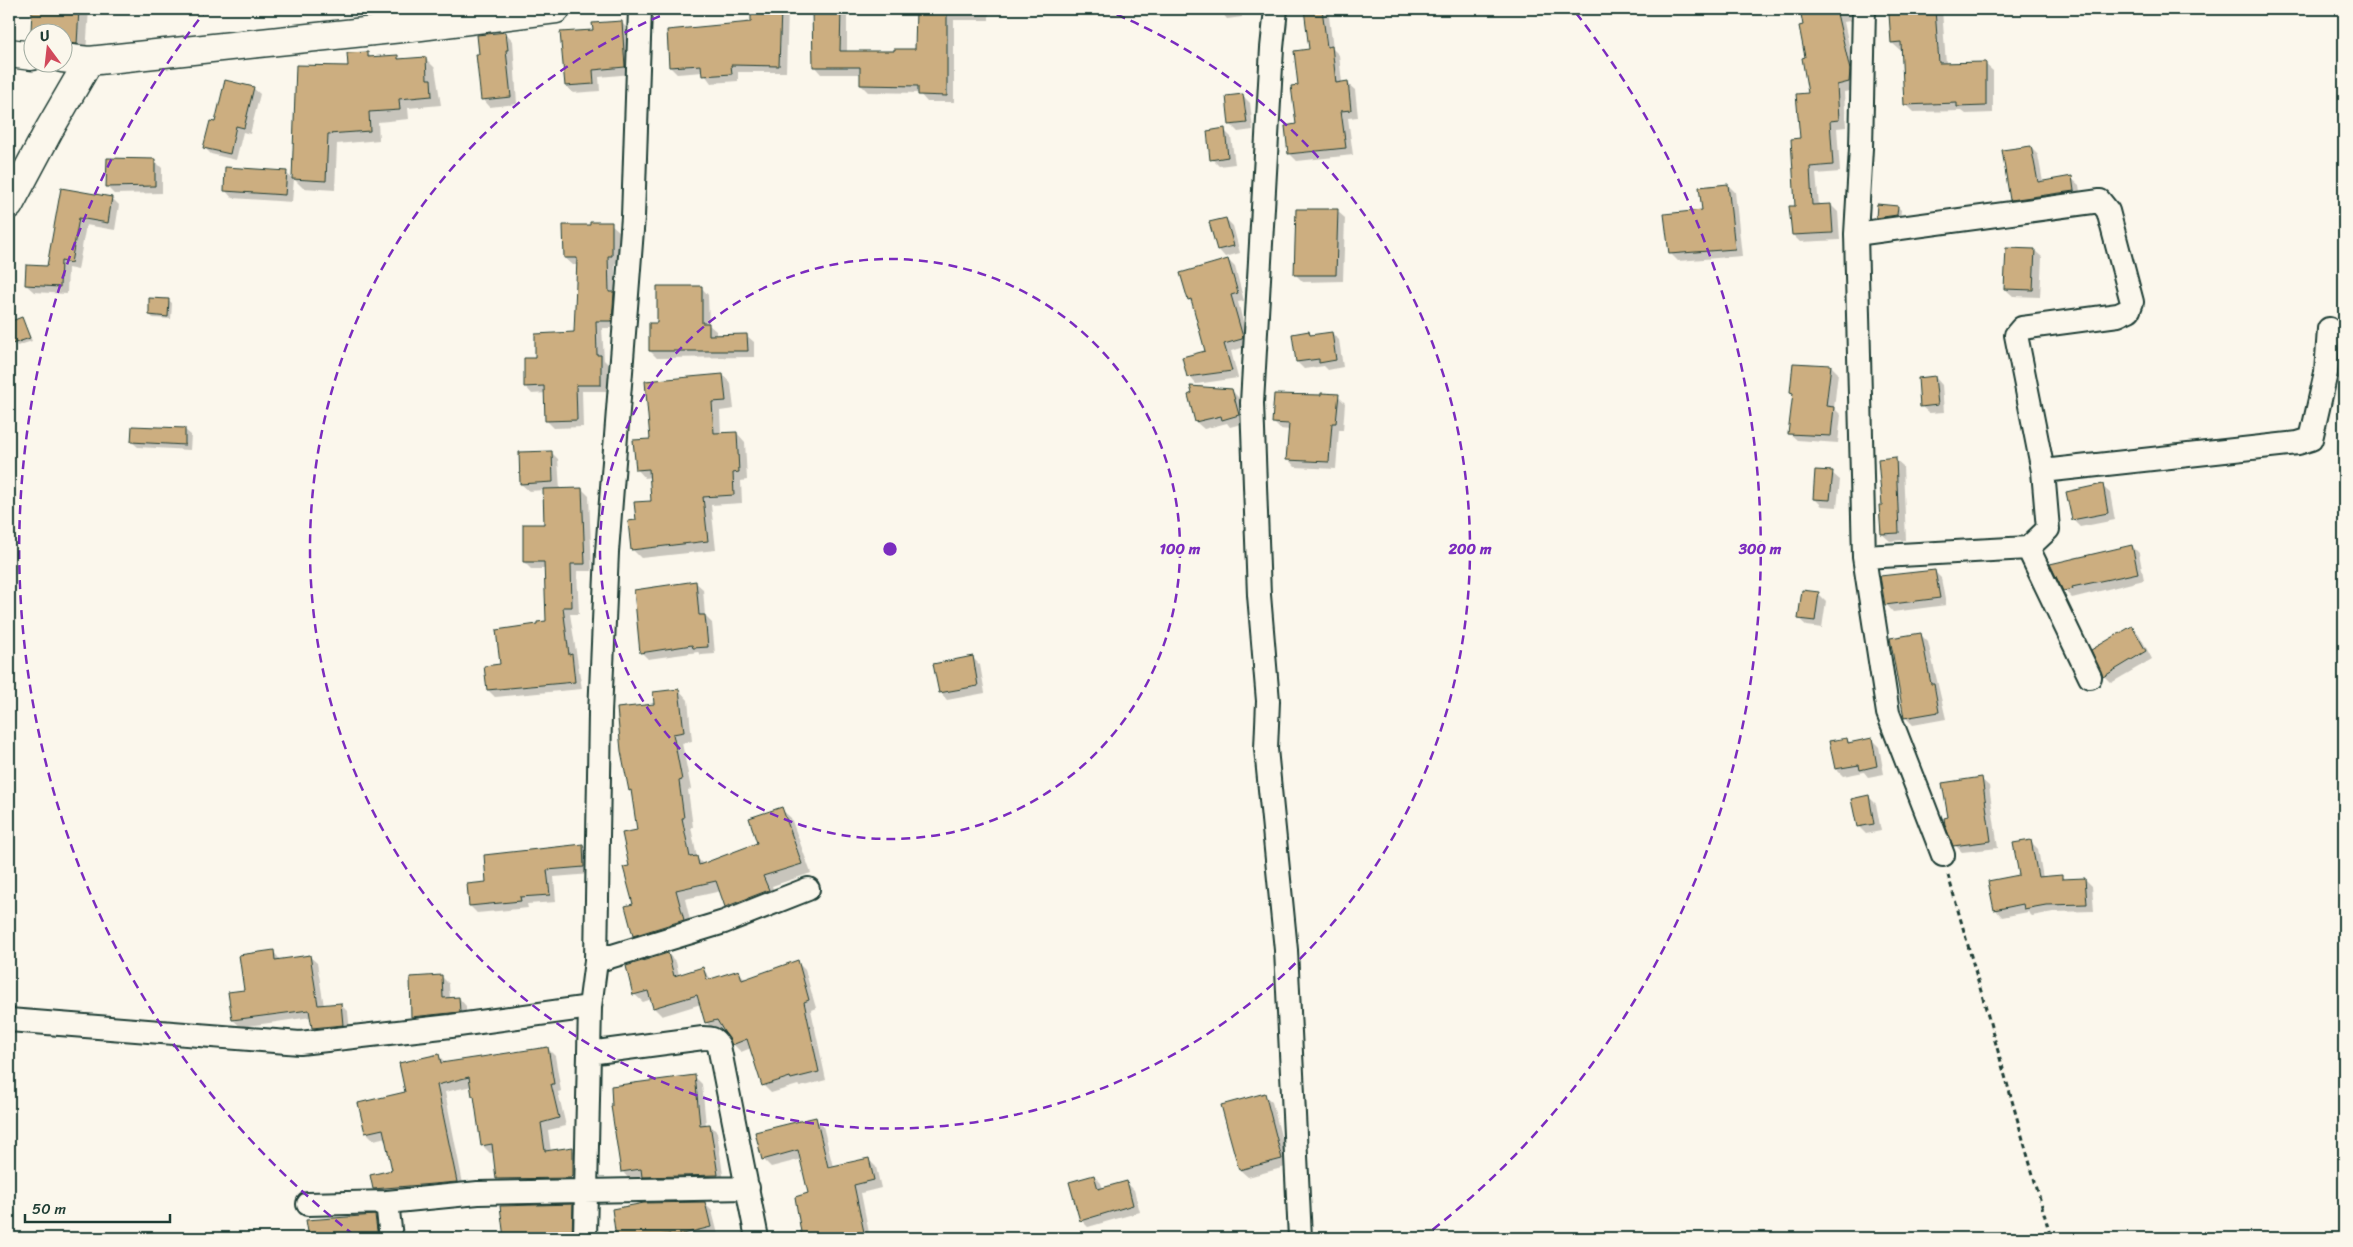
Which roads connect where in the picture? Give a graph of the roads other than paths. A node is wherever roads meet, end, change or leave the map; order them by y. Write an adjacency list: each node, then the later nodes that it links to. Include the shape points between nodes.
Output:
1 (556, 9): 7 (street, via 422,26)
2 (640, 9): 17 (street, via 633,217 607,562 600,713)
3 (1276, 9): 28 (street, via 1252,403 1259,595 1268,701 1266,749 1286,950)
4 (1864, 9): 9 (street)
5 (9, 53): 6 (street)
6 (22, 55)
7 (76, 60): 8 (street)
8 (9, 205)
9 (1856, 234): 11 (street, via 2100,201 2105,205 2132,302 2129,310 2118,315 2022,328 2016,334); 13 (street)
10 (2329, 329): 11 (street, via 2326,373 2311,439)
11 (2043, 471): 12 (street, via 2048,529)
12 (2028, 548): 13 (street); 14 (street)
13 (1864, 557): 15 (street, via 1888,713)
14 (2090, 677)
15 (1943, 855)
16 (808, 889): 17 (street, via 724,922)
17 (596, 961): 18 (street)
18 (590, 1007): 19 (street, via 300,1043); 20 (street)
19 (9, 1020)
20 (589, 1053): 21 (street, via 703,1038 716,1040); 22 (street)
21 (748, 1188): 22 (street); 27 (street)
22 (586, 1191): 23 (street, via 478,1194); 26 (street)
23 (387, 1202): 24 (street); 25 (street)
24 (308, 1204)
25 (391, 1238)
26 (586, 1238)
27 (757, 1238)
28 (1300, 1238)

